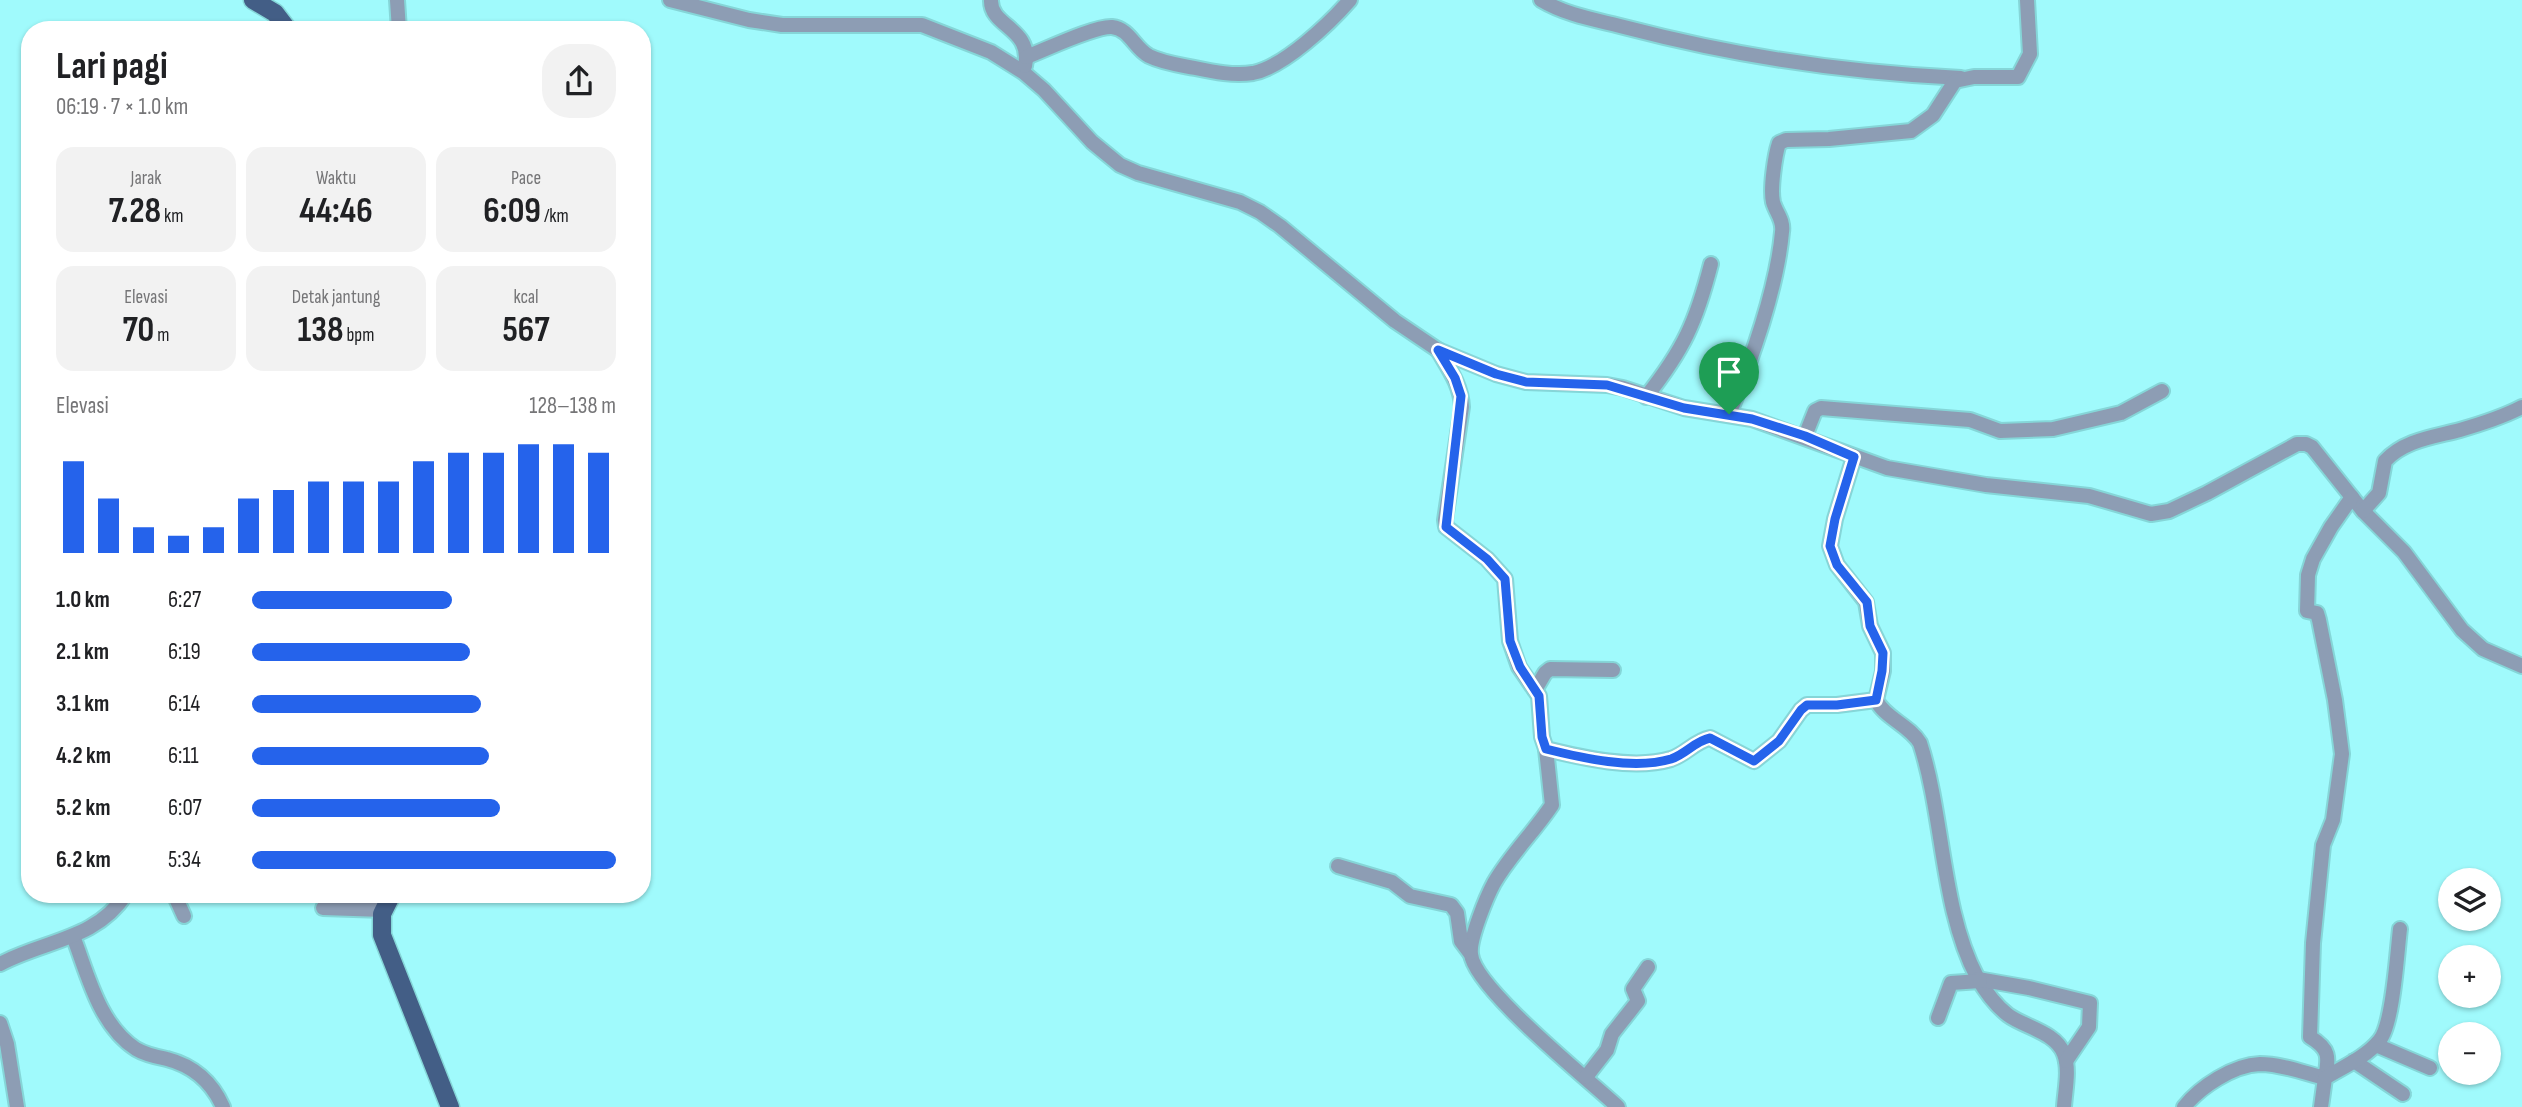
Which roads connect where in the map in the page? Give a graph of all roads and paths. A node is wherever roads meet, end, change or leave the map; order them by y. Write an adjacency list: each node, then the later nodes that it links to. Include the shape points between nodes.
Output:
1 (253, 0): 8 (main road)
2 (670, 0): 11 (street, via 782,25 922,25 990,52)
3 (991, 0): 10 (street, via 998,17 1021,38)
4 (1350, 0): 10 (street, via 1316,36 1256,72 1221,72 1156,59 1122,30 1109,27)
5 (1541, 0): 12 (street, via 1575,15 1726,50)
6 (2027, 0): 12 (street, via 2030,54 2018,77)
7 (400, 3): 9 (street)
8 (281, 21)
9 (399, 21)
10 (1027, 57): 11 (street)
11 (1023, 72): 14 (street, via 1120,165 1260,212)
12 (1964, 78): 18 (street, via 1951,84 1933,114 1911,131 1779,143 1773,196 1782,225 1773,284)
13 (1711, 264): 16 (street, via 1692,330)
14 (1438, 350): 16 (street, via 1526,382 1607,385); 25 (street, via 1461,396 1446,527 1502,573 1507,584 1510,641)
15 (2162, 391): 19 (street, via 2121,413 2053,429 2000,431 1970,420 1821,408 1815,411)
16 (1646, 397): 18 (street)
17 (2522, 407): 22 (street, via 2401,448 2385,461 2379,493)
18 (1729, 414): 19 (street)
19 (1805, 436): 20 (street)
20 (1854, 457): 21 (street, via 1935,478 2090,496 2151,514 2169,511 2302,443 2312,447); 26 (street, via 1830,546 1837,565 1867,602 1870,626 1883,653)
21 (2352, 497): 22 (street); 48 (street, via 2308,575 2307,611 2317,613 2319,620 2342,754 2333,820 2323,845 2313,943 2310,1037 2321,1043 2329,1059)
22 (2363, 511): 23 (street, via 2404,552 2476,644)
23 (2522, 666)
24 (1613, 670): 25 (street, via 1550,669)
25 (1535, 690): 27 (street, via 1541,702)
26 (1876, 700): 27 (street, via 1807,705 1779,741 1754,761 1710,738 1672,759 1653,761 1601,760); 40 (street, via 1921,746 1954,909)
27 (1546, 749): 37 (street, via 1552,805 1495,881)
28 (1338, 866): 37 (street, via 1394,883 1410,896 1451,905 1461,941)
29 (119, 903): 36 (street, via 106,919)
30 (178, 903): 34 (street)
31 (377, 903): 33 (street)
32 (388, 903): 52 (main road, via 381,926 385,945)
33 (323, 908)
34 (184, 916)
35 (2400, 929): 43 (street, via 2386,1028)
36 (74, 936): 38 (street); 51 (street, via 103,1013 123,1037 145,1053 197,1072 217,1093)
37 (1471, 953): 47 (street, via 1472,961 1522,1022)
38 (0, 964)
39 (1648, 967): 47 (street, via 1633,989 1638,1001)
40 (1979, 980): 41 (street, via 1951,983); 44 (street, via 2007,1014 2061,1047); 44 (street, via 2090,1003 2090,1027)
41 (1938, 1018)
42 (0, 1023): 50 (street)
43 (2376, 1045): 45 (street); 46 (street)
44 (2066, 1061): 54 (street)
45 (2354, 1061): 48 (street); 49 (street)
46 (2430, 1068)
47 (1586, 1077): 53 (street)
48 (2325, 1078): 55 (street, via 2255,1065 2212,1083); 56 (street)
49 (2403, 1094)
50 (17, 1107)
51 (223, 1107)
52 (450, 1107)
53 (1618, 1107)
54 (2064, 1107)
55 (2184, 1107)
56 (2321, 1107)

